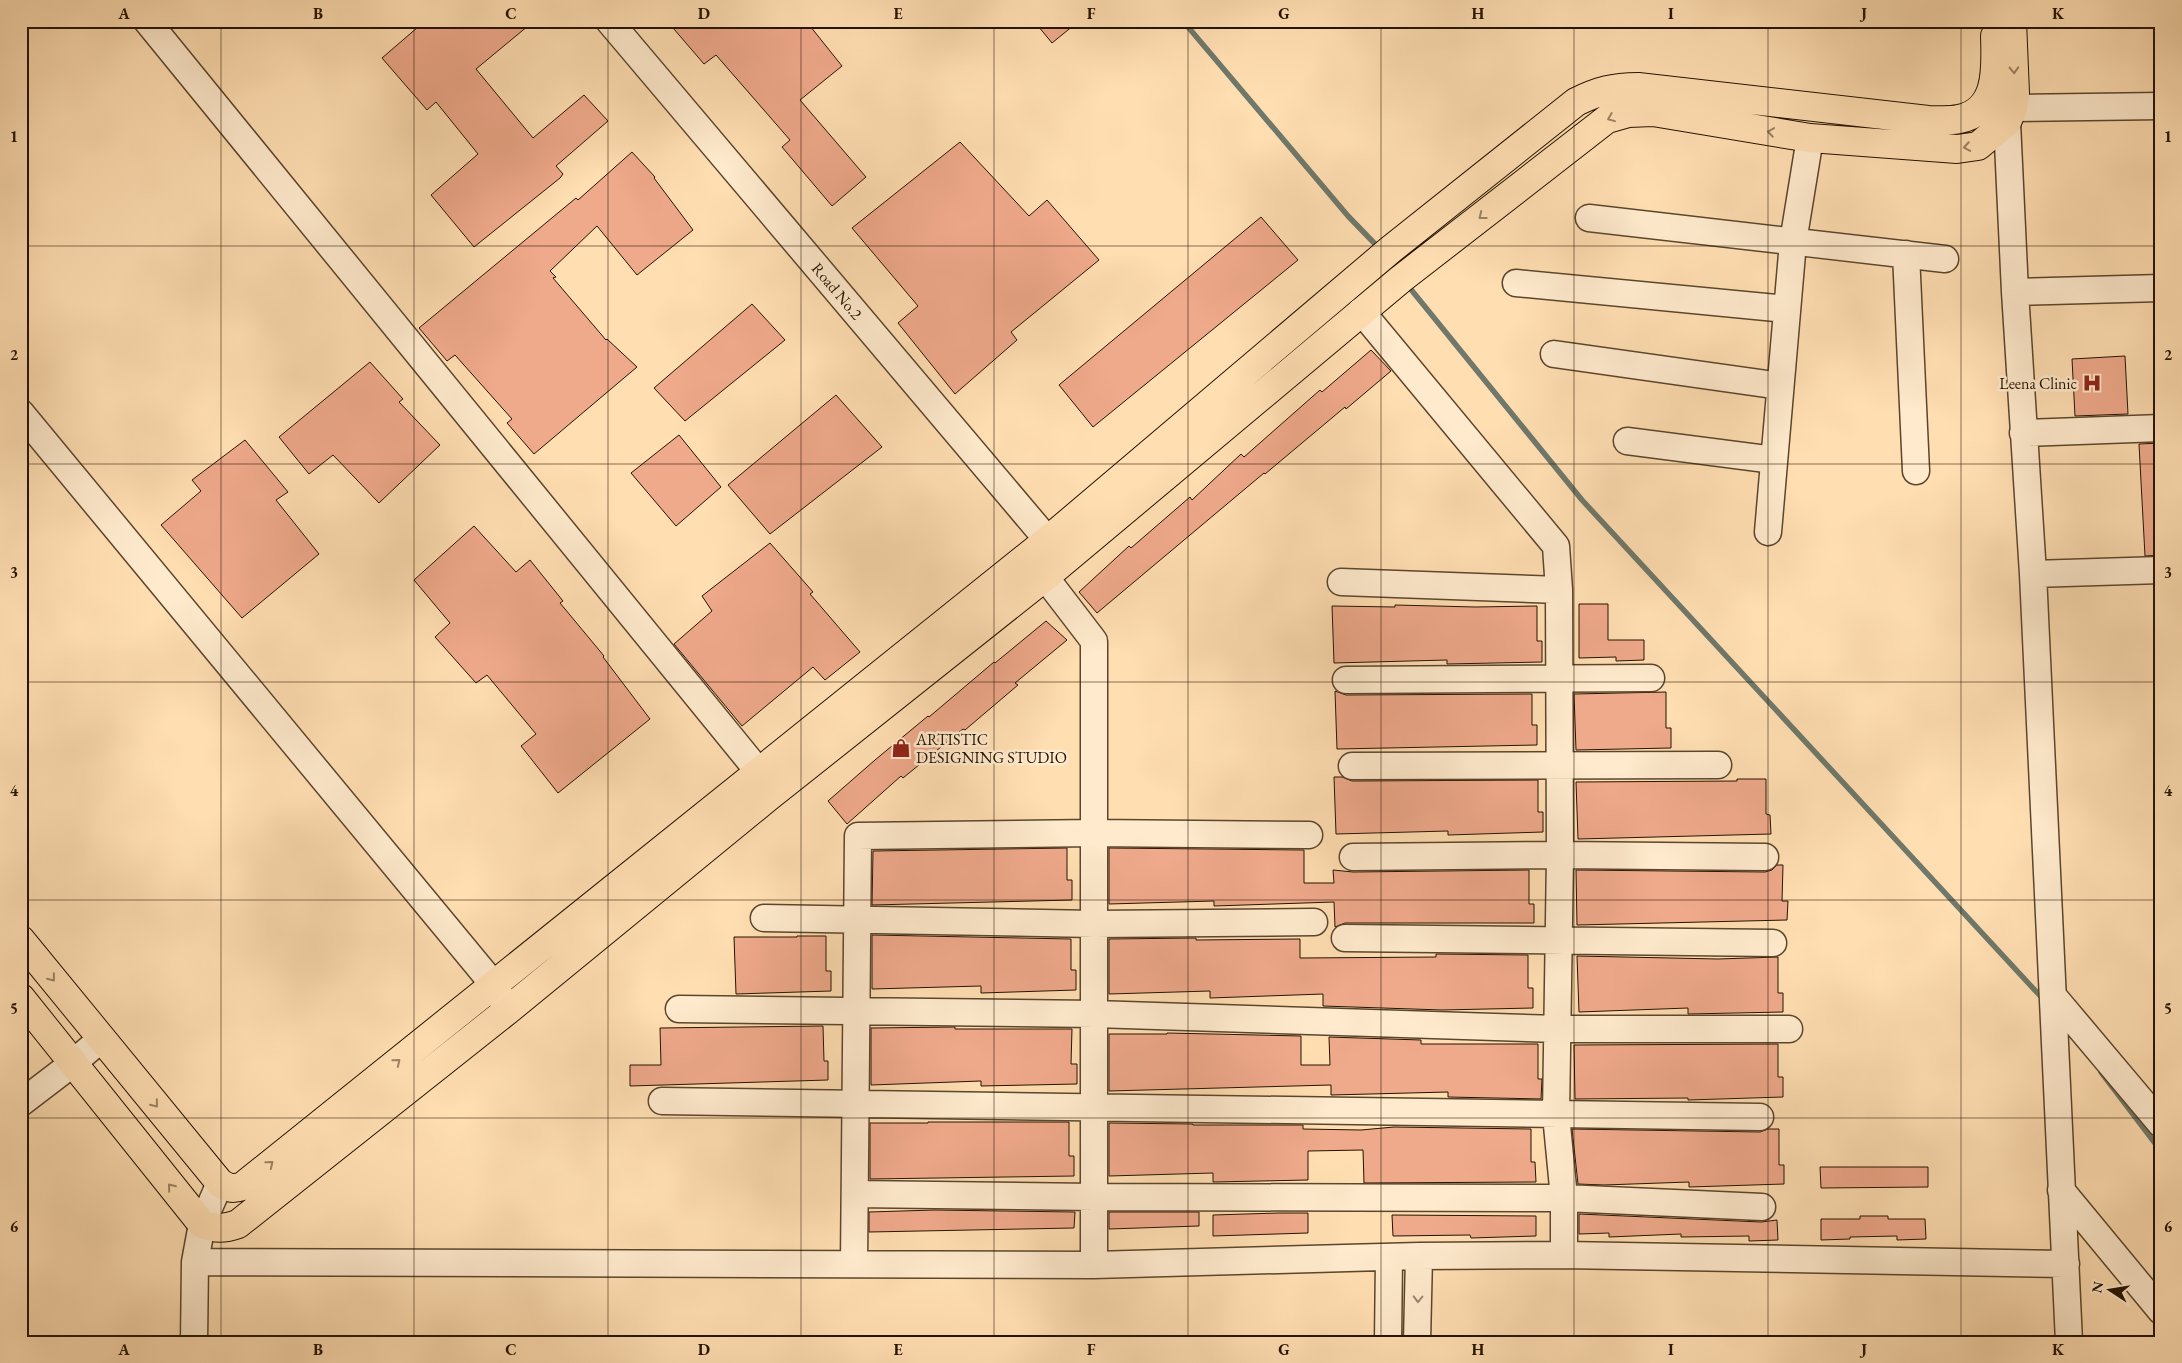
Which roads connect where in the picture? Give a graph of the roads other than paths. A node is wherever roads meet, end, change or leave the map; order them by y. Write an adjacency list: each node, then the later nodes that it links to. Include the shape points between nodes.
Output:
1 (147, 21): 39 (street)
2 (609, 21): 28 (street, Road No.2)
3 (1994, 21): 6 (main road, via 1996,66)
4 (2012, 21): 6 (main road, one-way to 6, via 2015,93)
5 (2161, 106): 6 (street)
6 (2004, 108): 7 (main road, one-way to 7, via 1978,146 1957,149); 10 (main road, via 1985,105 1958,120 1928,120 1638,87 1597,92 1556,116); 16 (street)
7 (1810, 138): 9 (street); 13 (main road, one-way to 13, via 1653,112 1607,118)
8 (1589, 218): 9 (street)
9 (1793, 242): 11 (street); 17 (street)
10 (1390, 250): 13 (main road); 28 (main road)
11 (1906, 254): 12 (street); 26 (street)
12 (1945, 259)
13 (1408, 274): 18 (main road)
14 (1516, 282): 17 (street)
15 (2161, 288): 16 (street)
16 (2015, 292): 23 (street)
17 (1787, 309): 20 (street)
18 (1361, 312): 28 (main road); 32 (street, via 1556,546)
19 (1554, 354): 20 (street)
20 (1780, 386): 25 (street)
21 (21, 413): 54 (street)
22 (2161, 428): 23 (street)
23 (2023, 433): 30 (street)
24 (1627, 440): 25 (street)
25 (1774, 460): 27 (street)
26 (1916, 471)
27 (1768, 532)
28 (1052, 559): 39 (main road); 40 (main road); 41 (street, Road No.2, via 1094,641)
29 (2161, 570): 30 (street)
30 (2033, 574): 56 (street)
31 (1341, 582): 32 (street)
32 (1558, 590): 33 (street)
33 (1559, 677): 34 (street); 35 (street); 38 (street)
34 (1651, 678)
35 (1346, 680)
36 (1718, 765): 38 (street)
37 (1352, 766): 38 (street)
38 (1559, 766): 43 (street)
39 (759, 772): 40 (street); 54 (main road)
40 (767, 798): 58 (main road)
41 (1094, 833): 42 (street); 47 (street, via 858,836); 49 (street, Road No.2)
42 (1310, 835)
43 (1560, 855): 44 (street); 45 (street); 52 (street)
44 (1353, 857)
45 (1765, 857)
46 (764, 918): 47 (street)
47 (858, 921): 49 (street); 59 (street)
48 (1314, 922): 49 (street)
49 (1094, 924): 60 (street, Road No.2)
50 (1345, 938): 52 (street)
51 (21, 940): 63 (main road, one-way to 63)
52 (1559, 941): 53 (street); 61 (street)
53 (1773, 943)
54 (494, 985): 58 (street); 72 (main road, one-way to 54, via 235,1189 243,1186)
55 (21, 998): 64 (main road)
56 (2054, 1008): 71 (street); 73 (street)
57 (679, 1009): 59 (street)
58 (508, 1010): 78 (main road, via 238,1224 224,1228)
59 (858, 1011): 60 (street); 67 (street)
60 (1094, 1014): 61 (street); 68 (street, Road No.2)
61 (1558, 1029): 62 (street); 69 (street)
62 (1789, 1029)
63 (101, 1039): 64 (street); 72 (main road, one-way to 72)
64 (72, 1064): 66 (street); 78 (main road, one-way to 64)
65 (662, 1101): 67 (street)
66 (21, 1102)
67 (856, 1104): 68 (street); 74 (street)
68 (1094, 1107): 69 (street); 75 (street, Road No.2)
69 (1556, 1115): 70 (street); 76 (street)
70 (1760, 1117)
71 (2161, 1124)
72 (220, 1184): 78 (street)
73 (2062, 1190): 84 (street); 86 (street)
74 (855, 1194): 75 (street); 83 (street)
75 (1094, 1197): 76 (street); 85 (street, Road No.2)
76 (1564, 1198): 77 (street); 80 (street)
77 (1762, 1207)
78 (202, 1224): 82 (street)
79 (1419, 1256): 80 (street); 81 (street); 89 (street, one-way to 89)
80 (1564, 1256): 84 (street)
81 (1389, 1257): 85 (street); 88 (street)
82 (195, 1262): 83 (street); 87 (street)
83 (854, 1264): 85 (street)
84 (2066, 1264): 90 (street)
85 (1094, 1265)
86 (2161, 1311)
87 (194, 1342)
88 (1388, 1342)
89 (1417, 1342)
90 (2069, 1342)

